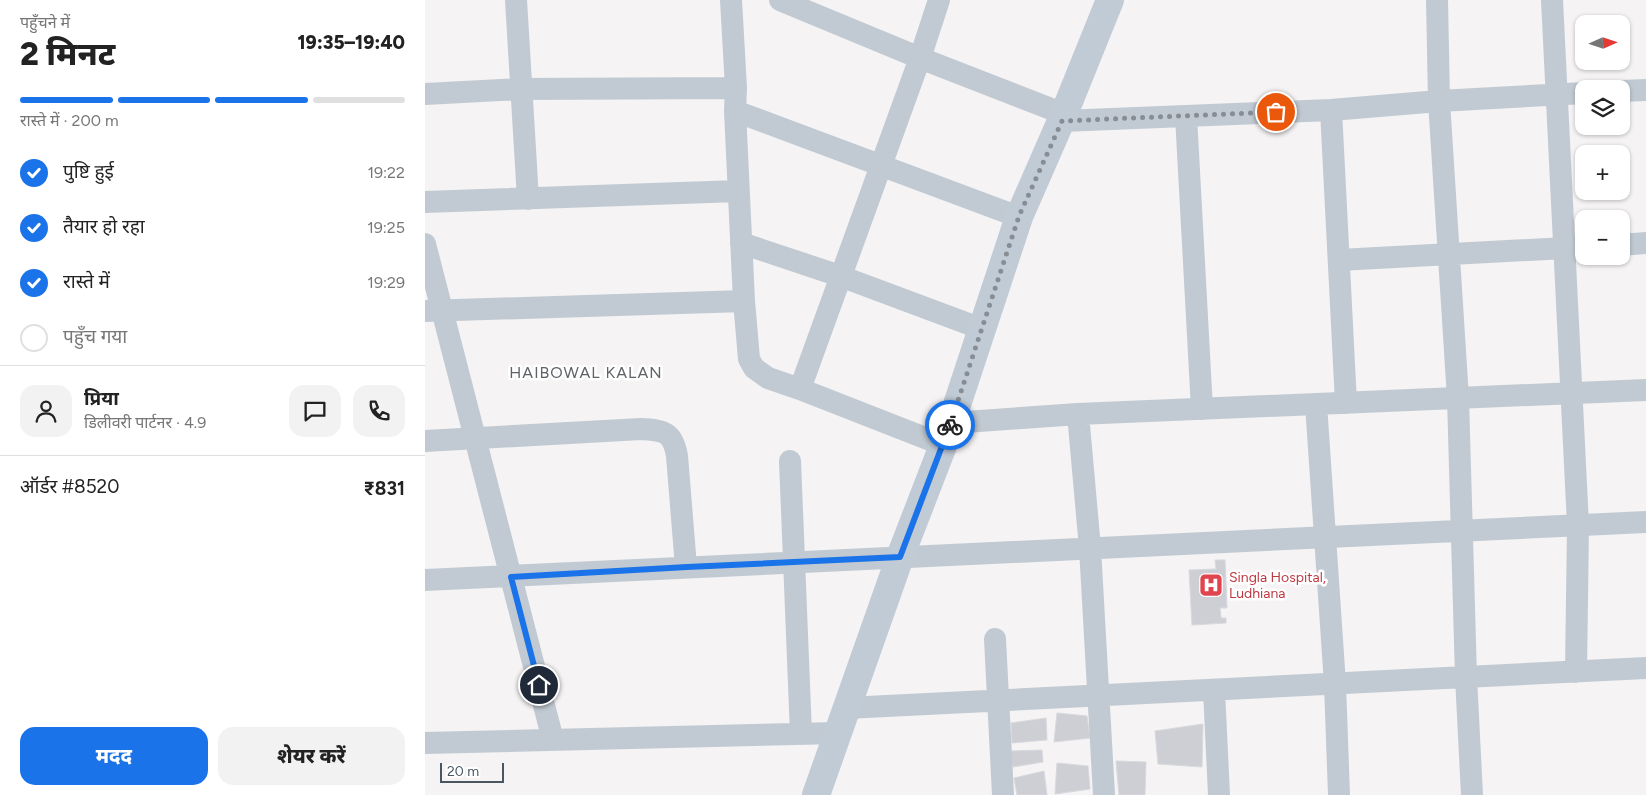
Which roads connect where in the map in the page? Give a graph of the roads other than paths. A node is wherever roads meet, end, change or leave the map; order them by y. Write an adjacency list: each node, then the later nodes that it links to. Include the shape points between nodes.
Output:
1 (516, 0): 10 (street)
2 (731, 0): 9 (street)
3 (780, 0): 8 (street)
4 (939, 0): 8 (street)
5 (1437, 0): 16 (street)
6 (1552, 0): 15 (street)
7 (1104, 2): 20 (street)
8 (920, 58): 20 (street); 21 (street)
9 (736, 88): 10 (street); 18 (street)
10 (521, 89): 14 (street); 23 (street)
11 (1646, 90): 12 (street)
12 (1630, 91)
13 (1575, 93): 15 (street)
14 (425, 94)
15 (1557, 94): 16 (street); 30 (street)
16 (1439, 101): 17 (street); 31 (street)
17 (1331, 110): 19 (street); 32 (street)
18 (735, 111): 21 (street); 22 (street)
19 (1186, 116): 20 (street); 43 (street)
20 (1063, 117): 25 (street)
21 (881, 165): 25 (street); 33 (street)
22 (738, 191): 23 (street); 26 (street)
23 (528, 199): 24 (street)
24 (425, 202)
25 (1019, 216): 36 (street)
26 (741, 243): 33 (street); 34 (street)
27 (1646, 243): 29 (street)
28 (425, 244): 35 (street)
29 (1630, 244)
30 (1574, 247): 31 (street); 39 (street)
31 (1449, 254): 32 (street); 40 (street)
32 (1339, 260): 41 (street)
33 (840, 276): 36 (street); 37 (street)
34 (744, 302): 35 (street); 37 (street, via 749,359 753,368 768,378)
35 (433, 310): 46 (street)
36 (982, 329): 45 (street)
37 (800, 389): 45 (street)
38 (1646, 390): 39 (street)
39 (1571, 393): 40 (street); 50 (street)
40 (1458, 398): 41 (street); 51 (street)
41 (1346, 403): 42 (street)
42 (1316, 404): 43 (street); 52 (street)
43 (1202, 409): 44 (street)
44 (1078, 414): 45 (street); 53 (street)
45 (947, 434): 54 (street)
46 (475, 439): 47 (street); 56 (street, via 641,429 664,431 672,440 677,456); 57 (street)
47 (425, 441)
48 (790, 461): 55 (street)
49 (1646, 522): 50 (street)
50 (1578, 525): 51 (street); 61 (street)
51 (1463, 530): 52 (street); 62 (street)
52 (1325, 537): 53 (street); 63 (street)
53 (1090, 548): 54 (street); 65 (street)
54 (900, 557): 55 (street); 67 (street)
55 (794, 562): 56 (street); 68 (street)
56 (687, 567): 57 (street)
57 (511, 577): 58 (street); 69 (street)
58 (425, 580)
59 (995, 639): 66 (street)
60 (1646, 668): 61 (street)
61 (1576, 672): 62 (street)
62 (1466, 677): 63 (street); 76 (street)
63 (1335, 684): 64 (street); 75 (street)
64 (1214, 690): 65 (street); 74 (street)
65 (1098, 695): 66 (street); 73 (street)
66 (998, 700): 67 (street); 72 (street)
67 (842, 720): 68 (street); 71 (street)
68 (801, 734): 69 (street)
69 (553, 740): 70 (street)
70 (425, 743)
71 (816, 795)
72 (1003, 795)
73 (1104, 795)
74 (1219, 795)
75 (1339, 795)
76 (1472, 795)

